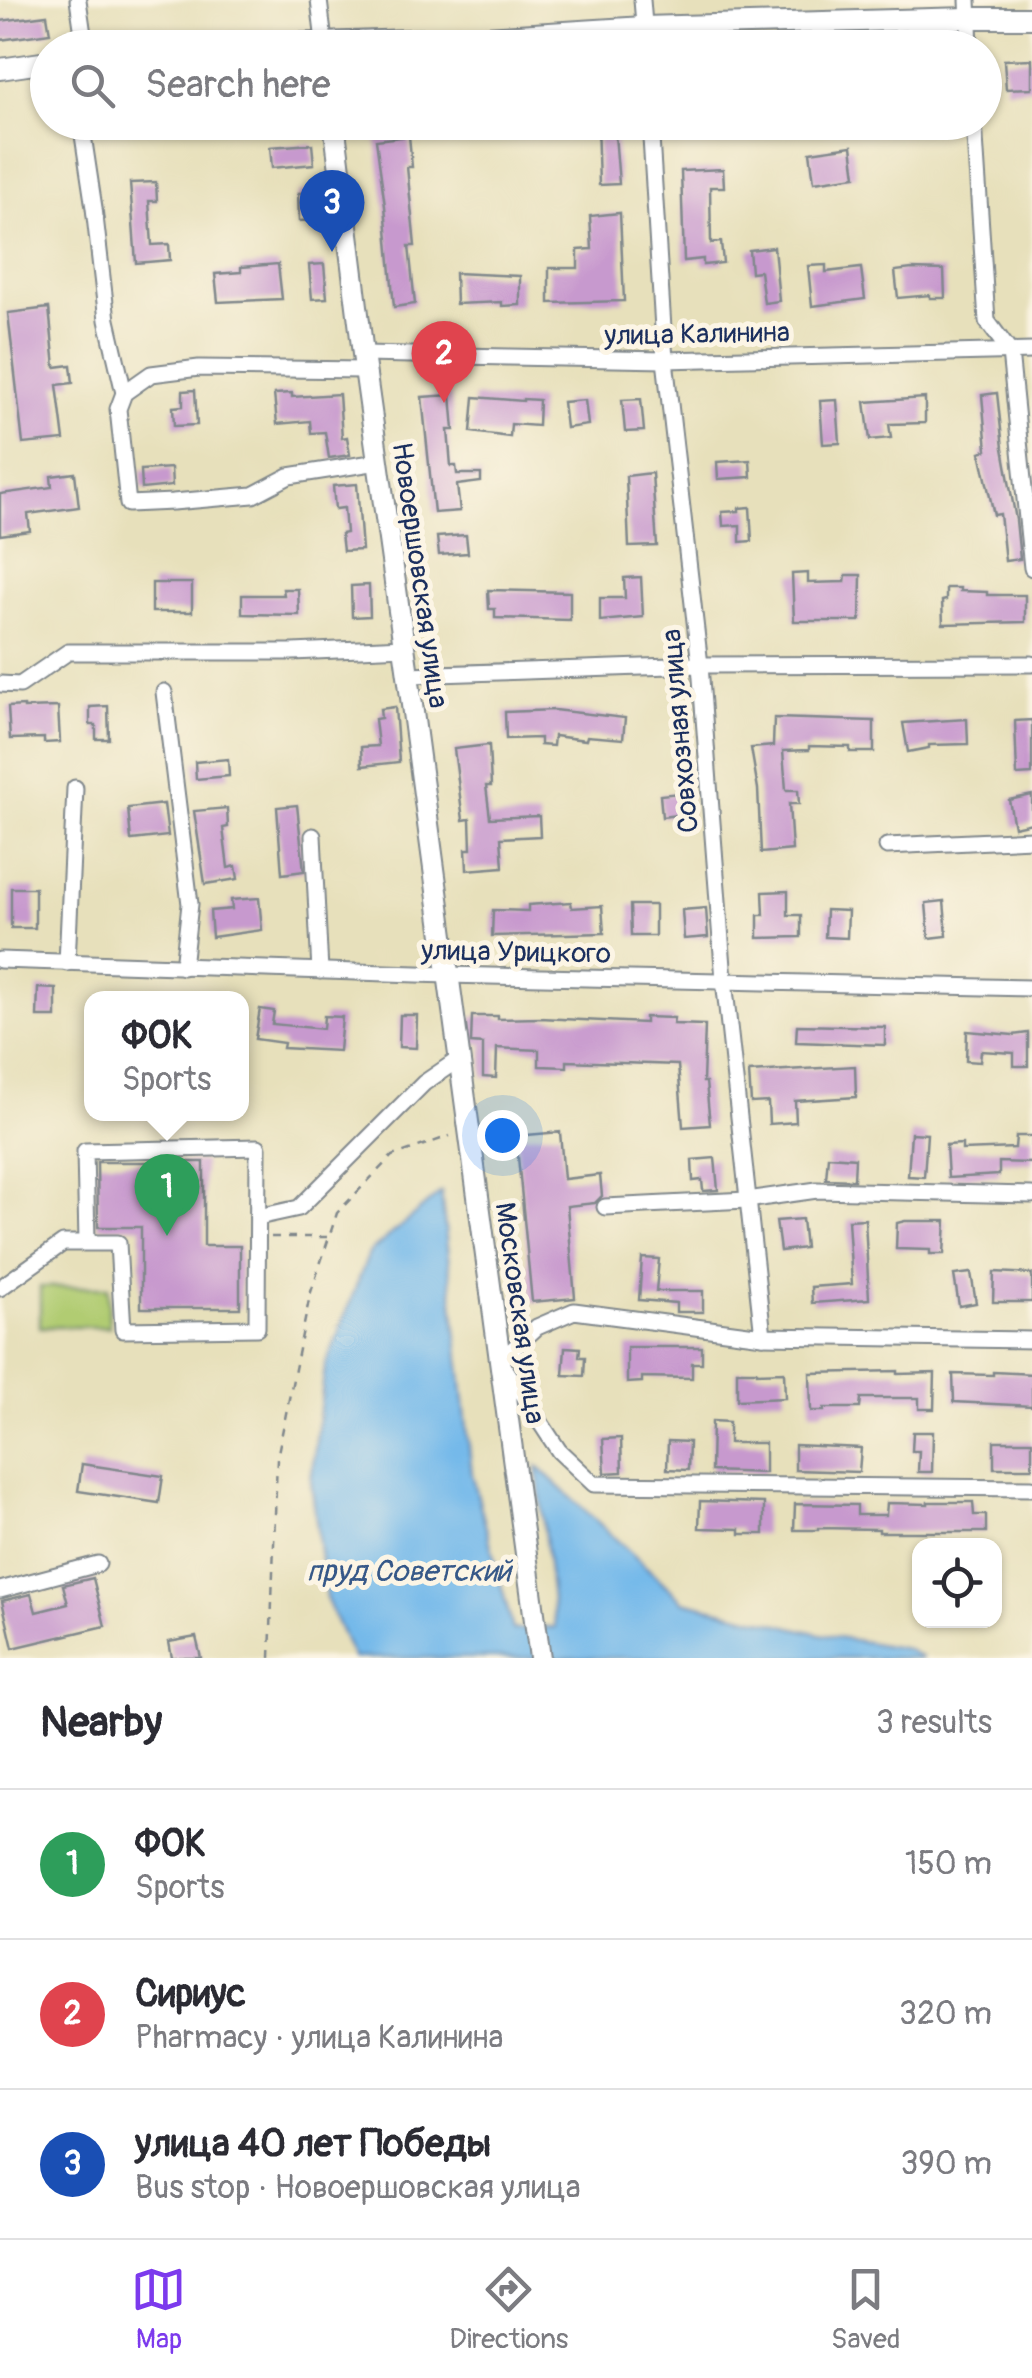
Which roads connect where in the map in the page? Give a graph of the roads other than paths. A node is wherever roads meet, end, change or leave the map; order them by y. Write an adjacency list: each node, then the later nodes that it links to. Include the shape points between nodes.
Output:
1 (78, 0): 6 (street)
2 (318, 0): 7 (street)
3 (642, 0): 8 (street)
4 (968, 9): 5 (main road); 9 (main road)
5 (1032, 18)
6 (82, 30)
7 (322, 30)
8 (644, 30)
9 (726, 30)
10 (30, 64): 11 (main road)
11 (0, 68)
12 (83, 140): 20 (street, via 107,320)
13 (336, 140): 19 (main road, Новоершовская улица)
14 (651, 140): 18 (street, Совхозная улица)
15 (975, 140): 17 (street, via 987,321)
16 (1032, 350): 17 (street, улица Калинина)
17 (1010, 352): 18 (street, улица Калинина); 22 (street)
18 (665, 360): 19 (street, улица Калинина); 25 (street, Совхозная улица)
19 (364, 362): 20 (street, улица Калинина, via 151,374); 21 (main road, Новоершовская улица)
20 (124, 393): 21 (street, via 118,409 128,504 253,494 290,476)
21 (378, 462): 23 (main road, Новоершовская улица)
22 (1032, 568)
23 (404, 647): 26 (main road, Новоершовская улица); 27 (street, via 68,652 20,685)
24 (1032, 664): 25 (street)
25 (700, 666): 26 (street); 38 (street, Совхозная улица)
26 (408, 675): 37 (main road, Новоершовская улица)
27 (0, 684)
28 (164, 692): 35 (street, via 190,904)
29 (74, 788): 34 (street)
30 (313, 836): 36 (street)
31 (1032, 839): 32 (street)
32 (887, 846)
33 (0, 960): 34 (street, улица Урицкого)
34 (67, 963): 35 (street, улица Урицкого)
35 (184, 967): 36 (street, улица Урицкого)
36 (320, 972): 37 (street, улица Урицкого)
37 (447, 976): 38 (street, улица Урицкого); 40 (main road, Московская улица)
38 (724, 980): 39 (street, улица Урицкого); 42 (street, Совхозная улица)
39 (1032, 988)
40 (459, 1060): 44 (street, via 424,1083 299,1208); 49 (main road, Московская улица)
41 (1032, 1195): 42 (street, via 817,1190)
42 (747, 1200): 43 (street); 47 (street, Совхозная улица)
43 (605, 1207)
44 (258, 1218): 45 (street, via 258,1147 86,1151); 45 (street, via 258,1328 123,1330 118,1244)
45 (86, 1242): 46 (street, via 63,1243)
46 (0, 1288)
47 (763, 1336): 48 (street); 49 (street, via 574,1311 537,1327)
48 (1032, 1340)
49 (500, 1361): 50 (street, via 559,1452 594,1484); 53 (main road, Московская улица)
50 (1032, 1488)
51 (98, 1564): 52 (street)
52 (0, 1590)
53 (540, 1658)

